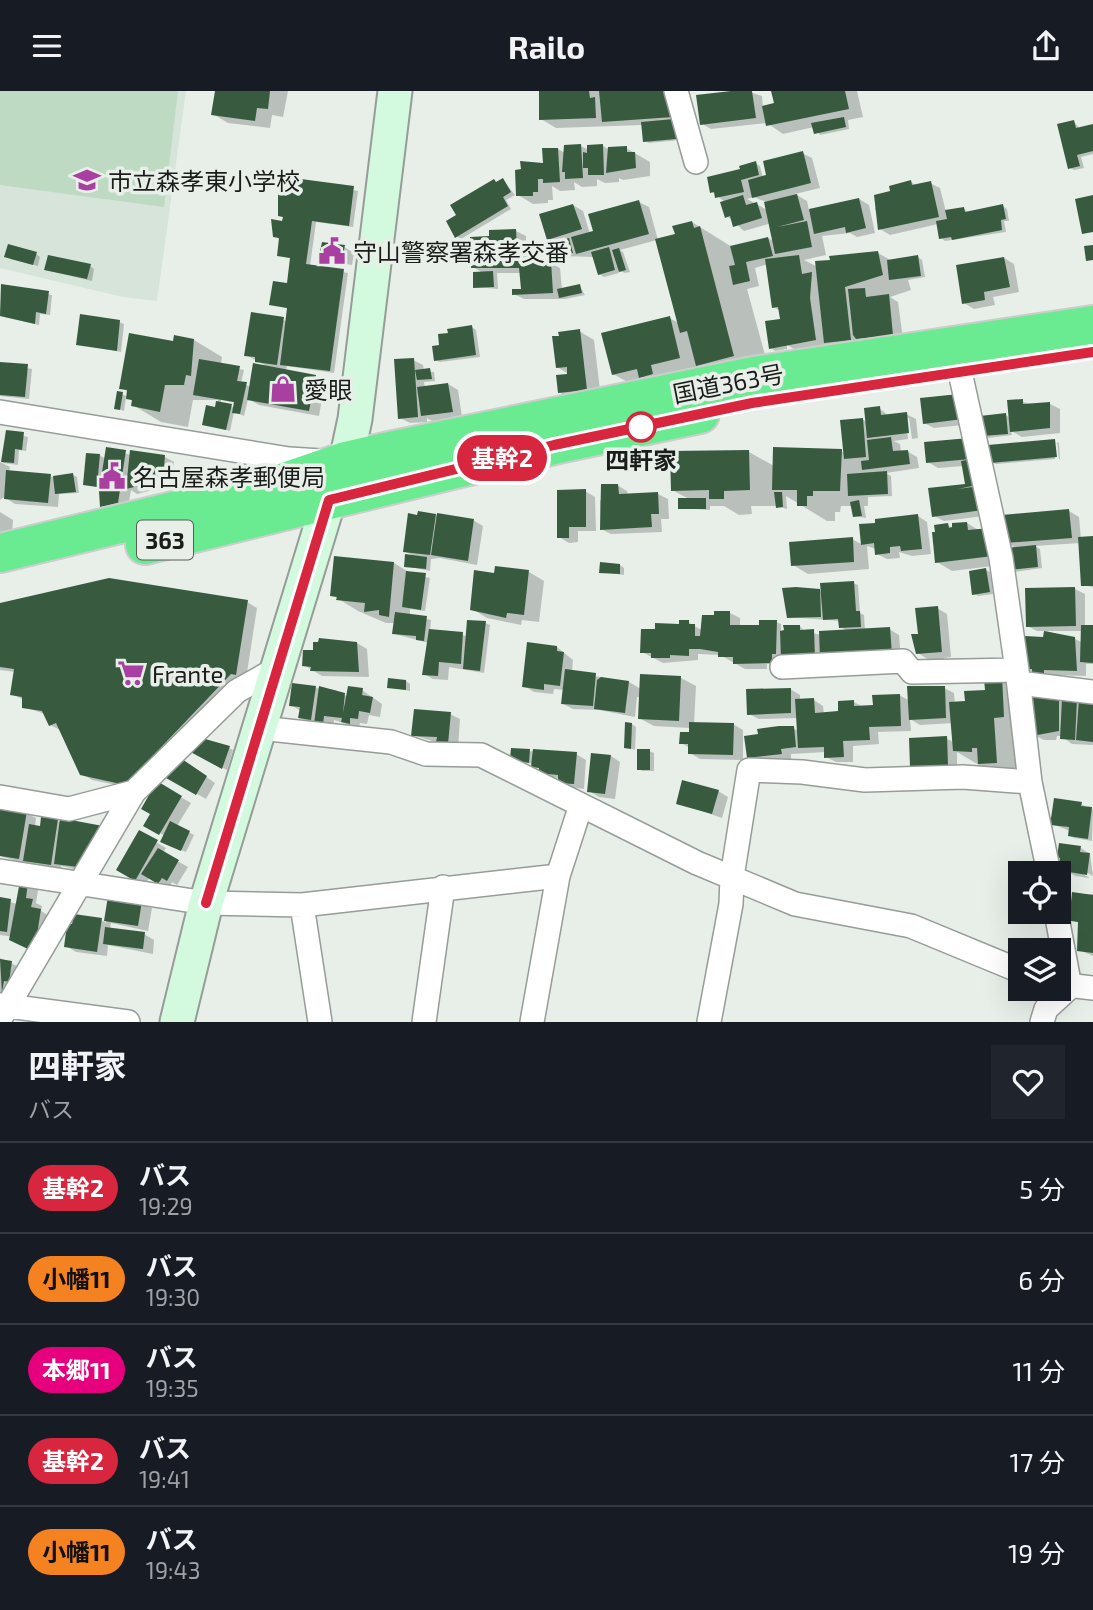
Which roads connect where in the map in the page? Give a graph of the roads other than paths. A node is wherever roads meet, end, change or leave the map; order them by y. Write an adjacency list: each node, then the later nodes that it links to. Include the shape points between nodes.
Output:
1 (395, 91): 8 (street, via 355,419)
2 (676, 91): 3 (street)
3 (696, 162)
4 (1093, 325): 8 (highway, 国道363号 / 363, via 752,376)
5 (1093, 352): 6 (highway, 国道363号 / 363)
6 (960, 372): 9 (highway, 国道363号 / 363, via 752,403); 14 (street, via 1001,558)
7 (0, 412): 8 (street, via 289,460)
8 (345, 461): 9 (street); 10 (highway, 国道363号 / 363, via 264,489)
9 (329, 500): 11 (highway, 国道363号 / 363); 13 (street)
10 (0, 553)
11 (0, 578)
12 (782, 667): 14 (street, via 903,661 912,672)
13 (278, 668): 16 (street); 18 (street, via 237,691)
14 (1018, 676): 15 (street); 17 (street)
15 (1093, 692)
16 (260, 729): 20 (street, via 391,742 426,754 481,755); 27 (street)
17 (1030, 782): 21 (street); 24 (street, via 964,777 865,780 749,771)
18 (134, 792): 19 (street, via 69,809); 25 (street)
19 (0, 797)
20 (581, 805): 23 (street); 24 (street)
21 (1046, 861)
22 (0, 871): 25 (street)
23 (558, 876): 26 (street); 37 (street)
24 (732, 877): 30 (street, via 795,904 911,926); 38 (street, via 732,904)
25 (82, 883): 27 (street); 32 (street)
26 (443, 887): 28 (street); 36 (street)
27 (206, 903): 28 (street); 34 (street)
28 (302, 905): 35 (street)
29 (1059, 924): 31 (street)
30 (1008, 966)
31 (1074, 986): 39 (street, via 1046,1009)
32 (3, 1010): 33 (street)
33 (128, 1022)
34 (177, 1022)
35 (320, 1022)
36 (424, 1022)
37 (533, 1022)
38 (709, 1022)
39 (1042, 1022)

